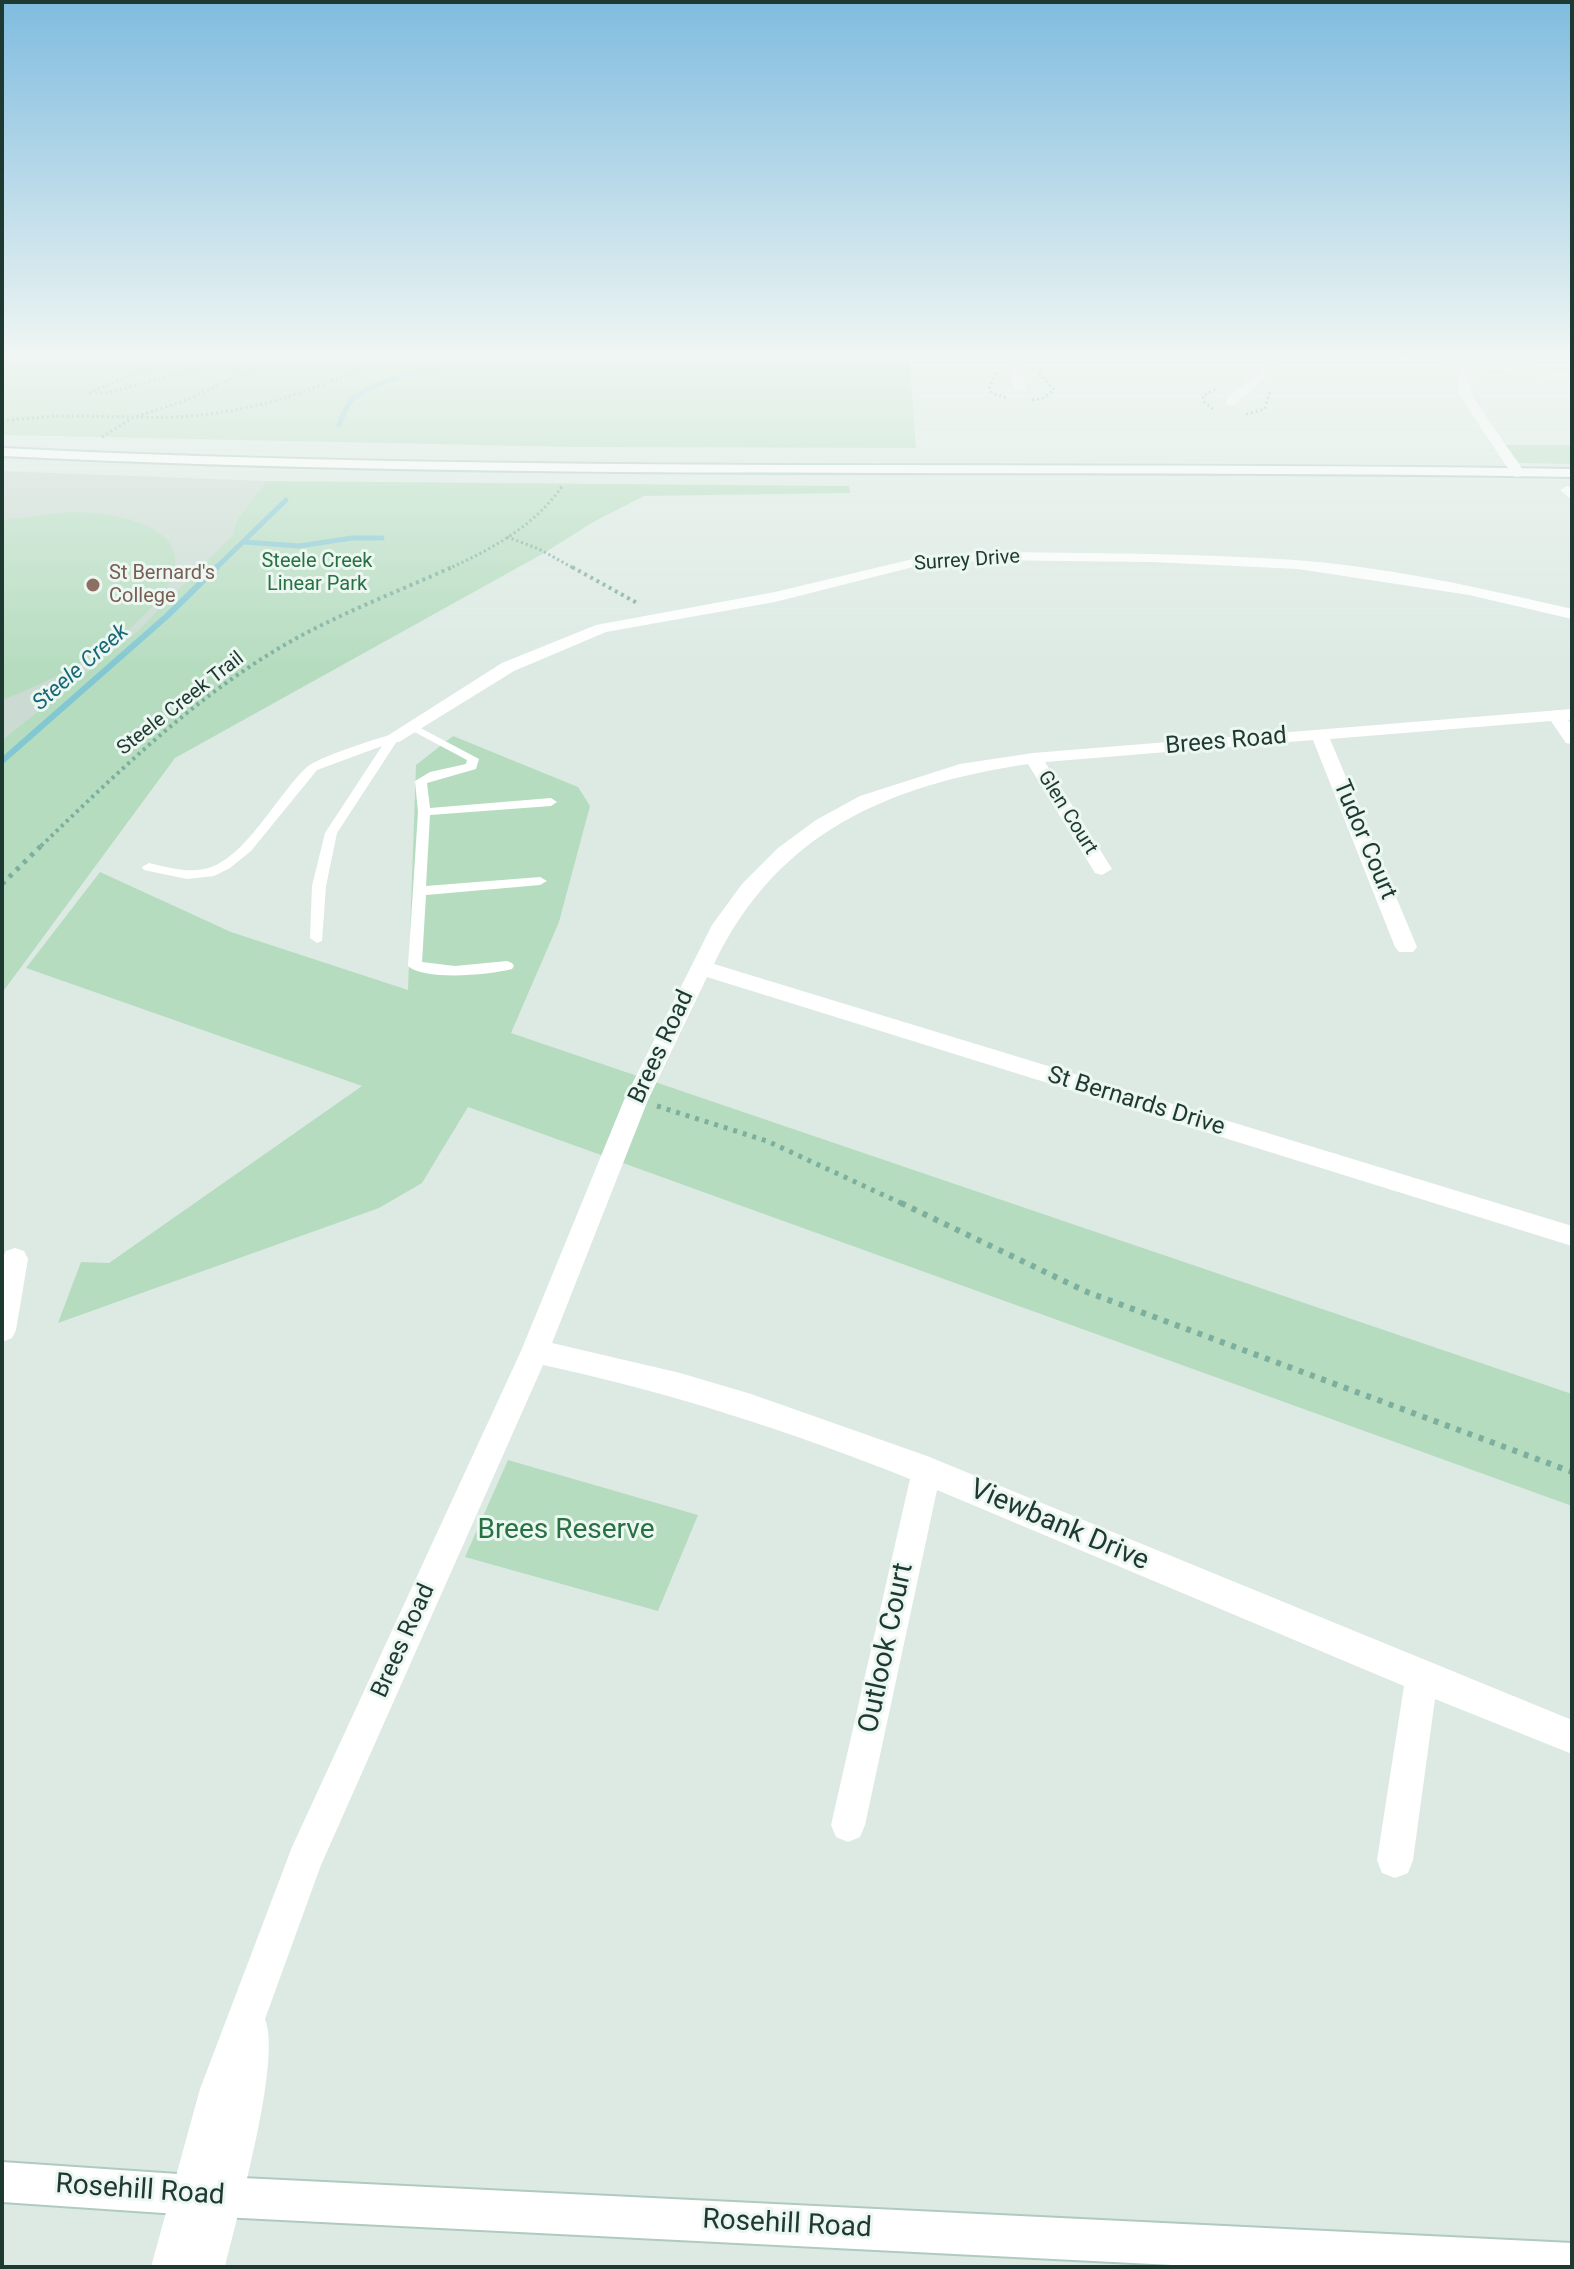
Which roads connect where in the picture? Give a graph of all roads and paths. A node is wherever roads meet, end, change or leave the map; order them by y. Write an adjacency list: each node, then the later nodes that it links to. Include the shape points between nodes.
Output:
1 (160, 460): 4 (street, via 636,470)
2 (1159, 460): 4 (street)
3 (1509, 460): 5 (street)
4 (1340, 469): 5 (street)
5 (1518, 473): 6 (street)
6 (1572, 473)
7 (564, 484): 8 (path, Steele Creek Trail, via 551,506)
8 (507, 537): 10 (path); 22 (path, Steele Creek Trail, via 329,621 232,678 124,768)
9 (1572, 614): 10 (street, Surrey Drive, via 1469,590 1298,565 984,556 913,563 775,597)
10 (661, 616): 12 (street, Surrey Drive, via 602,628 555,646 508,667)
11 (1564, 714): 13 (street, Brees Road); 15 (street)
12 (411, 726): 14 (street, Surrey Drive); 18 (lane, via 473,759 472,766 421,781)
13 (1319, 734): 16 (street, Brees Road); 25 (street, Tudor Court)
14 (393, 738): 19 (lane, via 313,767 246,848 225,865 187,875); 24 (lane, via 331,833 319,886)
15 (1572, 739)
16 (1033, 758): 20 (street, Glen Court); 27 (street, Brees Road, via 916,782 823,824 785,852 749,889)
17 (551, 802): 18 (lane)
18 (424, 812): 23 (lane)
19 (149, 867)
20 (1102, 869)
21 (540, 881): 23 (lane)
22 (2, 884)
23 (419, 891): 26 (lane, via 415,966 455,971)
24 (317, 938)
25 (1406, 947)
26 (507, 966)
27 (700, 967): 28 (street, Brees Road); 29 (street, St Bernards Drive)
28 (636, 1100): 32 (street, Brees Road); 34 (path, via 722,1124 836,1172 1087,1292)
29 (1572, 1236)
30 (15, 1259): 31 (street)
31 (2, 1330)
32 (535, 1351): 33 (street, Viewbank Drive, via 714,1394); 40 (street, Brees Road, via 277,1931 253,2006 246,2090)
33 (927, 1470): 35 (street, Viewbank Drive); 37 (street, Outlook Court)
34 (1572, 1472)
35 (1421, 1679): 36 (street, Viewbank Drive); 38 (street)
36 (1572, 1737)
37 (848, 1825)
38 (1395, 1860)
39 (2, 2182): 40 (street, Rosehill Road)
40 (206, 2196): 41 (street, Rosehill Road); 42 (street, Brees Road); 43 (street, Brees Road)
41 (1572, 2264)
42 (172, 2267)
43 (204, 2267)

